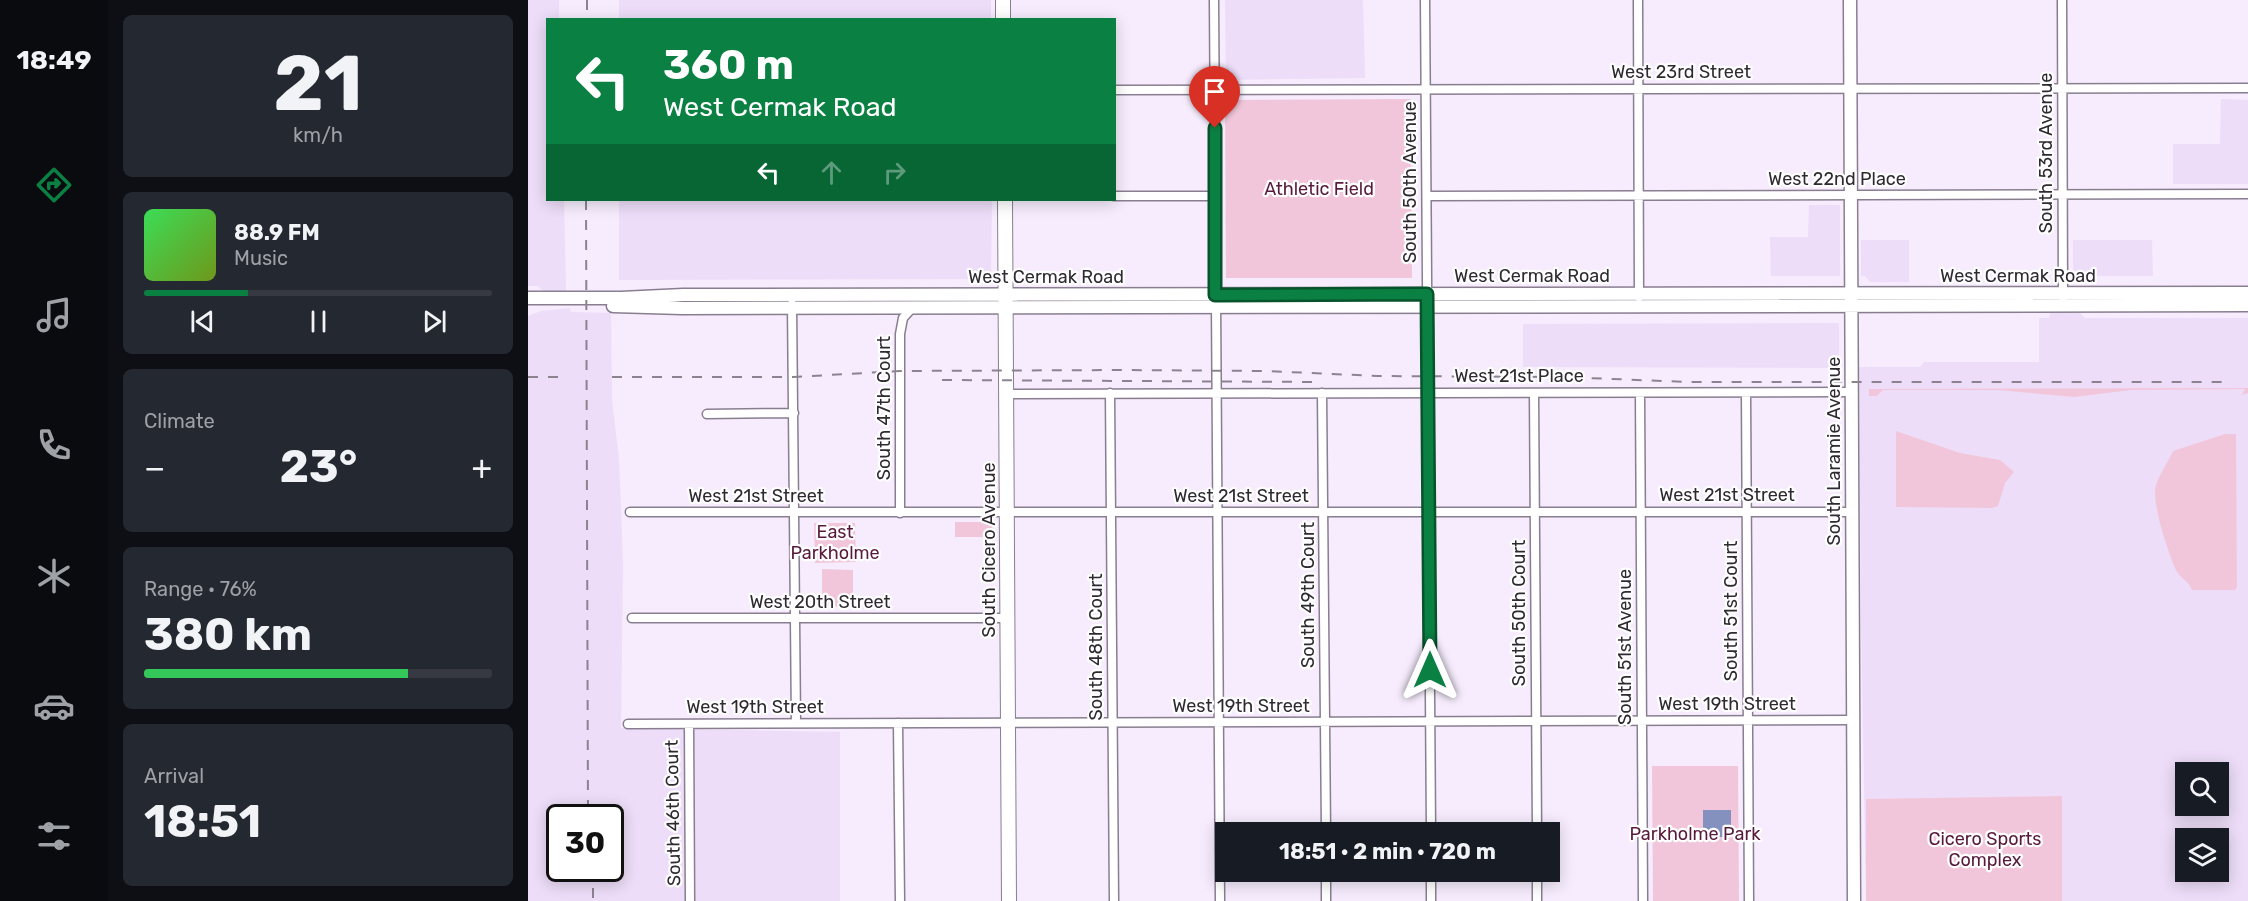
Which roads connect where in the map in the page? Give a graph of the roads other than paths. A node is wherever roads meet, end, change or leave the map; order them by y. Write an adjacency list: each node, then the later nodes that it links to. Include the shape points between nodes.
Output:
1 (1003, 0): 7 (main road)
2 (1214, 0): 14 (street)
3 (1425, 0): 10 (street, South 50th Avenue)
4 (1638, 0): 11 (street)
5 (1850, 0): 12 (main road, South Laramie Avenue)
6 (2062, 0): 8 (street, South 53rd Avenue)
7 (1003, 18)
8 (2062, 88): 9 (street, West 23rd Street); 12 (street, West 23rd Street); 16 (street, South 53rd Avenue)
9 (2248, 88)
10 (1426, 89): 11 (street, West 23rd Street); 14 (street, West 23rd Street); 20 (street, South 50th Avenue)
11 (1638, 89): 12 (street, West 23rd Street); 21 (street)
12 (1851, 89): 15 (main road, South Laramie Avenue)
13 (1116, 90): 14 (street, West 23rd Street)
14 (1215, 90): 19 (street)
15 (1852, 195): 16 (street, West 22nd Place); 21 (street, West 22nd Place); 27 (main road, South Laramie Avenue)
16 (2063, 195): 17 (street, West 22nd Place); 28 (street, South 53rd Avenue)
17 (2248, 195)
18 (1116, 196): 19 (street)
19 (1215, 196): 31 (street)
20 (1427, 196): 21 (street, West 22nd Place); 25 (street, South 50th Avenue)
21 (1639, 196): 26 (street)
22 (1005, 201): 30 (main road, South Cicero Avenue)
23 (2248, 293): 28 (main road, West Cermak Road)
24 (528, 298): 29 (main road, West Cermak Road)
25 (1427, 300): 26 (main road, West Cermak Road); 31 (main road, West Cermak Road); 39 (street, South 50th Avenue)
26 (1640, 300): 27 (main road, West Cermak Road)
27 (1852, 300): 28 (main road, West Cermak Road); 35 (main road, South Laramie Avenue)
28 (2063, 300): 32 (main road, West Cermak Road)
29 (792, 301): 30 (main road, West Cermak Road); 33 (main road, West Cermak Road); 34 (main road, West Cermak Road); 44 (street)
30 (1006, 301): 31 (main road, West Cermak Road); 34 (main road, West Cermak Road); 43 (main road, South Cicero Avenue)
31 (1215, 301): 37 (street)
32 (2248, 305)
33 (528, 306)
34 (912, 308): 54 (street, South 47th Court, via 903,318 900,334)
35 (1852, 392): 42 (street, West 21st Place); 53 (main road, South Laramie Avenue)
36 (1110, 393): 37 (street, West 21st Place); 43 (street, West 21st Place); 56 (street, South 48th Court)
37 (1215, 393): 38 (street, West 21st Place); 57 (street)
38 (1322, 393): 39 (street, West 21st Place); 48 (street, South 49th Court)
39 (1428, 393): 40 (street, West 21st Place); 49 (street, South 50th Avenue)
40 (1534, 393): 41 (street, West 21st Place); 50 (street, South 50th Court)
41 (1640, 393): 42 (street, West 21st Place); 51 (street, South 51st Avenue)
42 (1746, 393): 52 (street, South 51st Court)
43 (1006, 394): 55 (main road, South Cicero Avenue)
44 (794, 413): 45 (street); 47 (street)
45 (707, 414)
46 (630, 512): 47 (street, West 21st Street)
47 (794, 512): 54 (street, West 21st Street); 59 (street)
48 (1324, 512): 49 (street, West 21st Street); 57 (street, West 21st Street); 66 (street, South 49th Court)
49 (1429, 512): 50 (street, West 21st Street); 67 (street, South 50th Avenue)
50 (1535, 512): 51 (street, West 21st Street); 62 (street, South 50th Court)
51 (1641, 512): 52 (street, West 21st Street); 63 (street, South 51st Avenue)
52 (1747, 512): 53 (street, West 21st Street); 64 (street, South 51st Court)
53 (1852, 512): 61 (main road, South Laramie Avenue)
54 (900, 513): 55 (street, West 21st Street)
55 (1007, 513): 56 (street, West 21st Street); 60 (main road, South Cicero Avenue)
56 (1111, 513): 57 (street, West 21st Street); 71 (street, South 48th Court)
57 (1216, 513): 65 (street)
58 (632, 618): 59 (street, West 20th Street)
59 (795, 618): 60 (street, West 20th Street); 68 (street)
60 (1008, 618): 70 (main road, South Cicero Avenue)
61 (1854, 720): 64 (street, West 19th Street); 90 (main road, South Laramie Avenue)
62 (1536, 721): 63 (street, West 19th Street); 67 (street, West 19th Street); 76 (street, South 50th Court)
63 (1642, 721): 64 (street, West 19th Street); 88 (street, South 51st Avenue)
64 (1748, 721): 89 (street, South 51st Court)
65 (1218, 722): 66 (street, West 19th Street); 71 (street, West 19th Street); 84 (street)
66 (1325, 722): 67 (street, West 19th Street); 74 (street, South 49th Court)
67 (1430, 722): 75 (street, South 50th Avenue)
68 (796, 723): 69 (street, West 19th Street); 73 (street, West 19th Street)
69 (898, 723): 70 (street, West 19th Street); 81 (street)
70 (1008, 723): 71 (street, West 19th Street); 82 (main road, South Cicero Avenue)
71 (1113, 723): 83 (street, South 48th Court)
72 (628, 724): 73 (street, West 19th Street)
73 (688, 724): 80 (street, South 46th Court)
74 (1326, 822)
75 (1431, 822)
76 (1537, 822)
77 (1326, 882): 85 (street)
78 (1431, 882): 86 (street)
79 (1537, 882): 87 (street)
80 (690, 901)
81 (900, 901)
82 (1009, 901)
83 (1114, 901)
84 (1220, 901)
85 (1326, 901)
86 (1431, 901)
87 (1537, 901)
88 (1643, 901)
89 (1749, 901)
90 (1854, 901)

